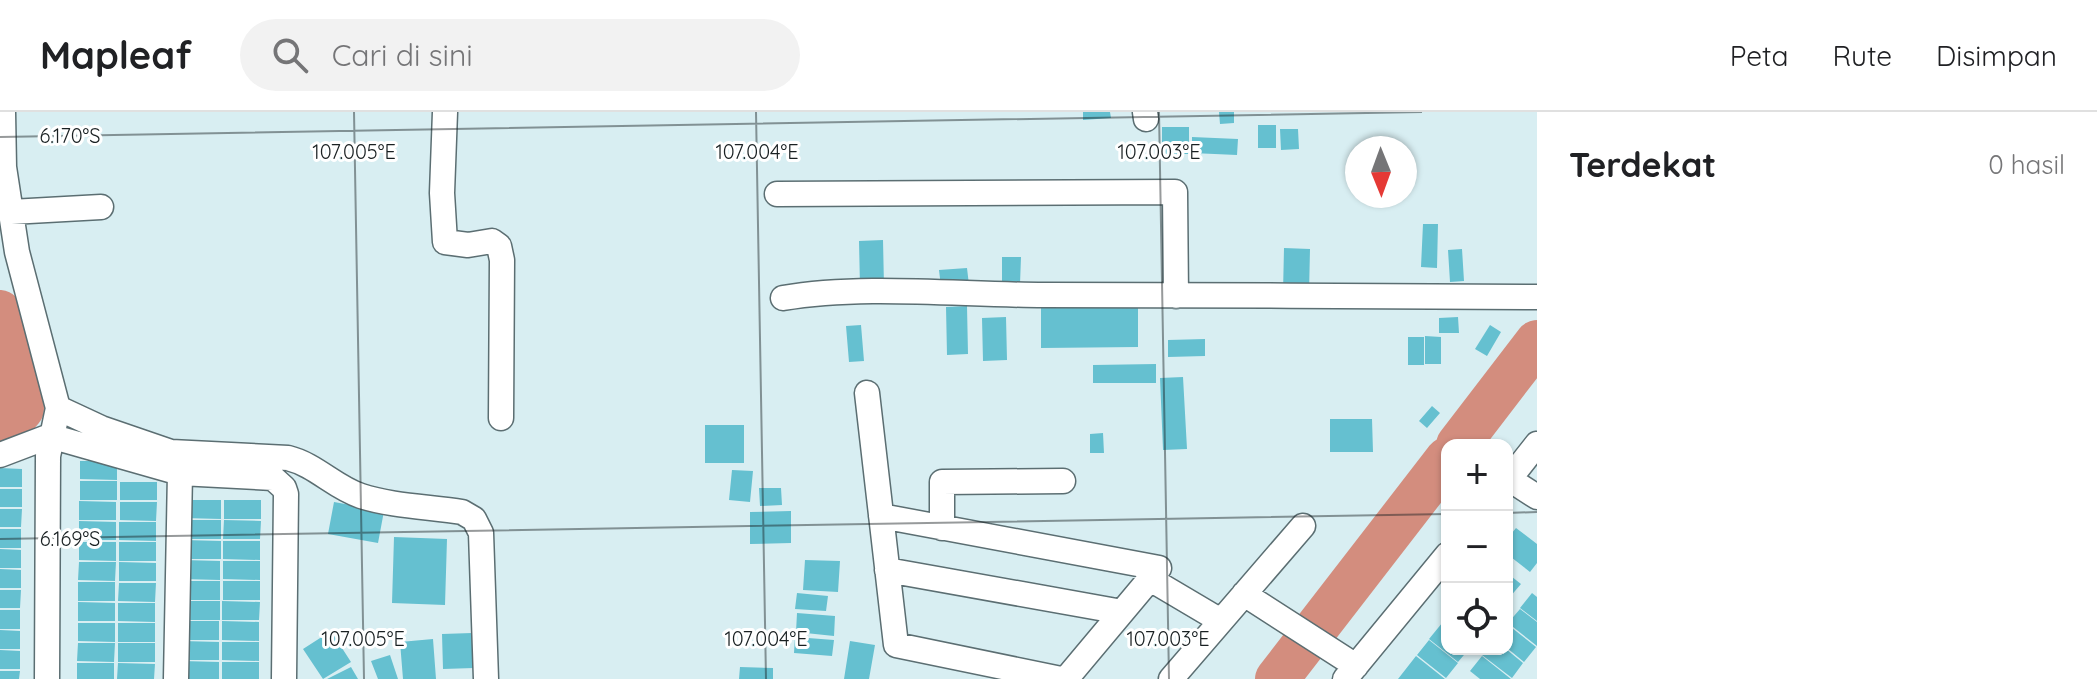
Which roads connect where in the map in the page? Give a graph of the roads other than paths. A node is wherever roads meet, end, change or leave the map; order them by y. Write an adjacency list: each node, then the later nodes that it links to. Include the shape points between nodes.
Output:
1 (3, 112): 5 (street)
2 (445, 112): 11 (street, via 445,242 492,241 502,260)
3 (777, 194): 6 (street, via 1175,192)
4 (101, 207): 5 (street)
5 (11, 212): 10 (street)
6 (1176, 296): 7 (street); 8 (street, via 864,292)
7 (1537, 297)
8 (783, 298)
9 (867, 393): 20 (street)
10 (58, 408): 12 (street); 33 (street, via 171,452 288,458 364,497 470,516 481,533)
11 (501, 418)
12 (50, 436): 14 (street); 15 (street); 31 (street)
13 (1537, 444): 16 (street)
14 (0, 455)
15 (180, 473): 30 (street, via 264,476 284,488); 32 (street)
16 (1513, 474)
17 (1063, 481): 22 (street, via 942,482)
18 (1513, 483): 19 (street)
19 (1537, 497)
20 (881, 516): 22 (street); 24 (street)
21 (1303, 526): 26 (street)
22 (942, 528): 25 (street, via 1159,568)
23 (1441, 562): 29 (street)
24 (887, 570): 27 (street); 34 (street, via 896,645)
25 (1150, 579): 27 (street); 28 (street)
26 (1244, 594): 28 (street); 29 (street)
27 (1122, 612): 34 (street)
28 (1221, 621): 35 (street)
29 (1350, 672)
30 (287, 674)
31 (47, 679)
32 (176, 679)
33 (486, 679)
34 (1063, 679)
35 (1171, 679)

